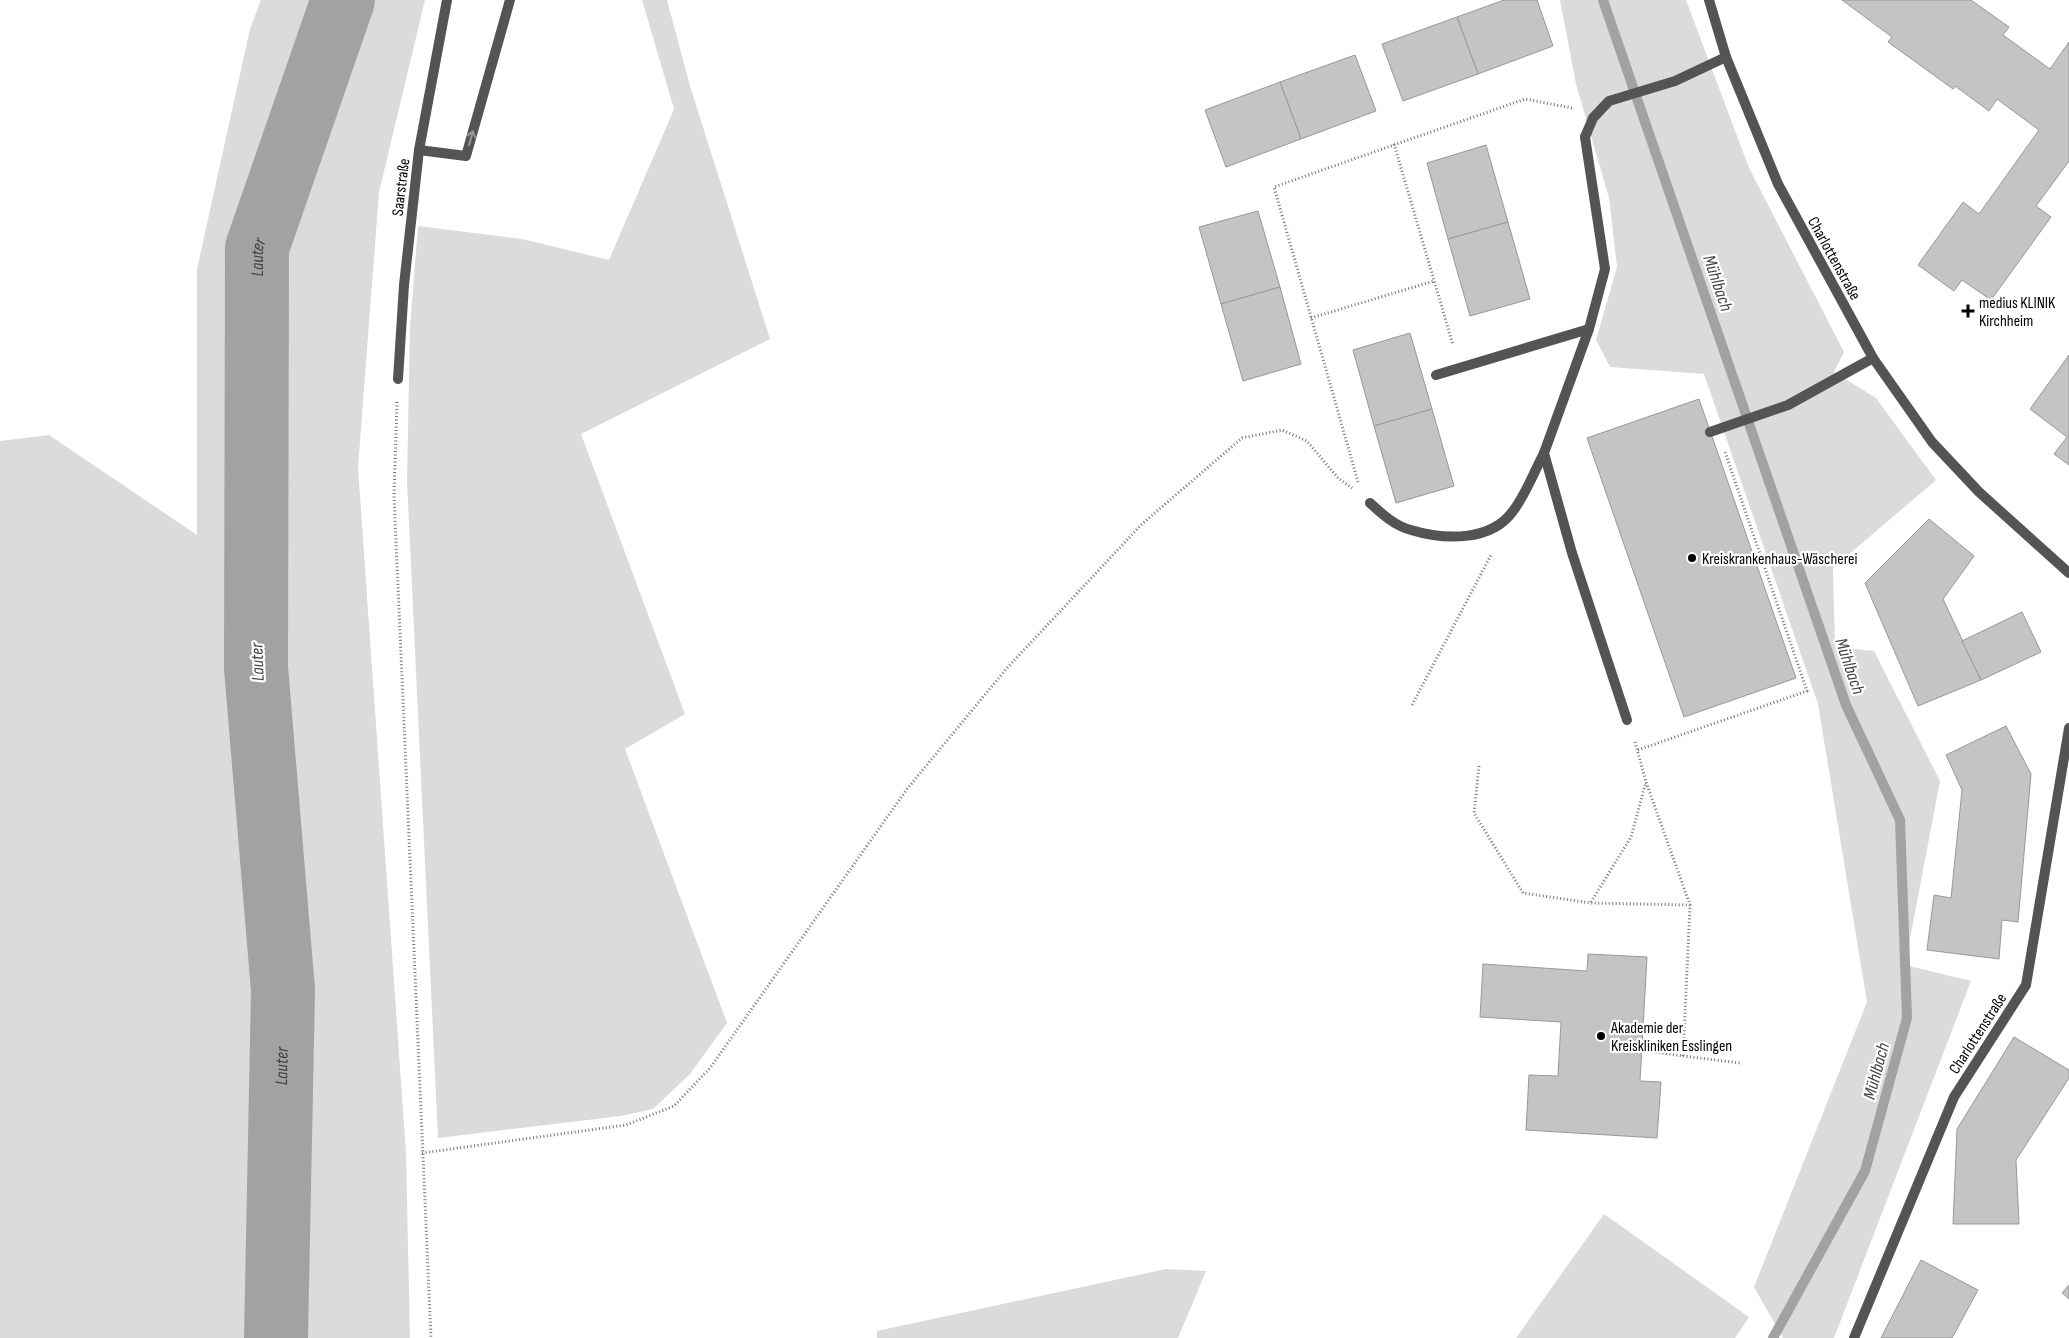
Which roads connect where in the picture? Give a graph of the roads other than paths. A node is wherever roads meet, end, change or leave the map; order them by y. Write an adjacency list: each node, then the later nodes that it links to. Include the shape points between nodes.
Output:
1 (446, 0): 5 (street, Saarstraße)
2 (510, 0): 5 (street, one-way to 2, via 466,156)
3 (1709, 0): 4 (street, Charlottenstraße)
4 (1726, 57): 6 (street, via 1675,81 1609,102 1593,118 1585,137 1605,269); 7 (street, Charlottenstraße, via 1778,184)
5 (419, 150): 9 (street, Saarstraße, via 404,286)
6 (1588, 329): 8 (street); 11 (street)
7 (1873, 358): 10 (street, via 1788,405); 13 (street, Charlottenstraße, via 1932,442 1979,492)
8 (1436, 375)
9 (398, 379)
10 (1710, 432)
11 (1544, 453): 12 (street, via 1513,512 1485,534 1451,537 1410,530 1384,517); 14 (street, via 1572,553)
12 (1366, 499)
13 (2069, 572)
14 (1627, 720)
15 (2069, 728): 16 (street, Charlottenstraße, via 2026,985 1954,1097)
16 (1854, 1338)

